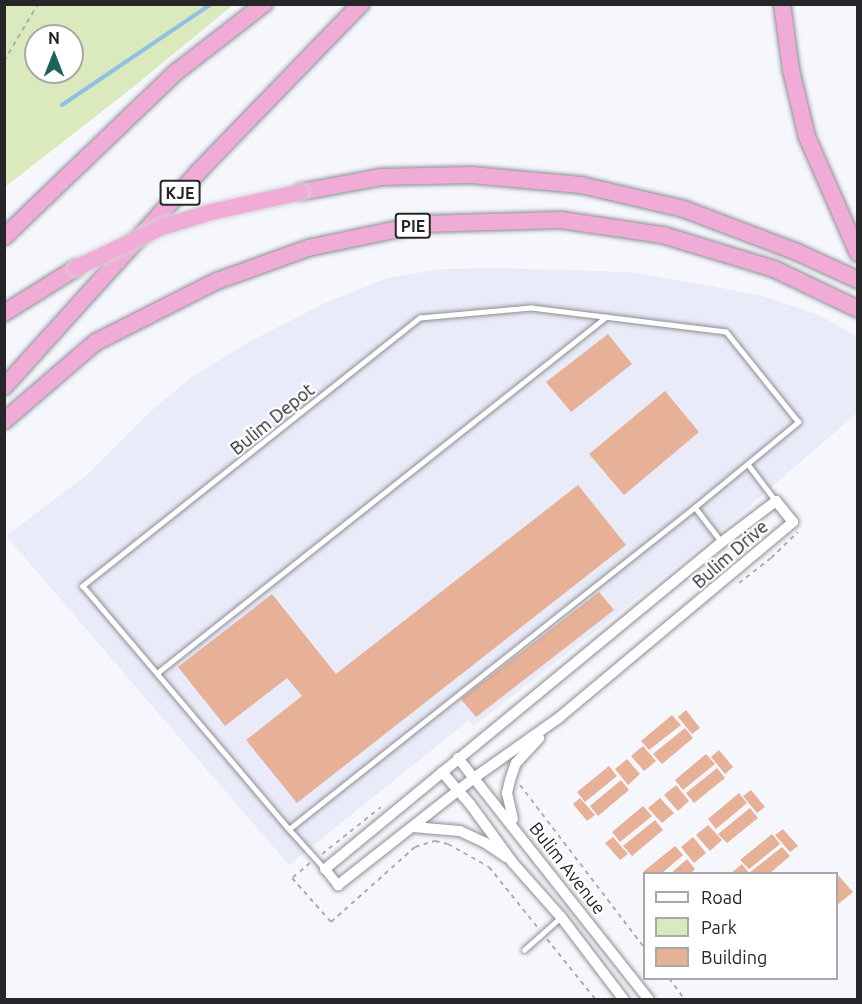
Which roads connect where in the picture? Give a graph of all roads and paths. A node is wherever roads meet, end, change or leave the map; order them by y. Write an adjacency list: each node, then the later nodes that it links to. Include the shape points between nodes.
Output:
1 (38, 4): 5 (path)
2 (264, 4): 6 (highway, via 175,74)
3 (361, 4): 12 (highway, KJE, via 199,171)
4 (782, 4): 7 (highway, via 791,70 807,137)
5 (4, 61)
6 (4, 237)
7 (858, 253)
8 (858, 280): 10 (highway, bridge, via 684,209 581,185 471,175 381,177 212,212 162,227 76,268)
9 (858, 309): 13 (highway, PIE, via 774,269 663,234 561,219 422,224 308,248 217,281 96,342)
10 (4, 313)
11 (606, 317): 14 (lane, Bulim Depot, via 726,332 798,422); 18 (lane); 18 (lane, Bulim Depot, via 531,308 420,318 83,586)
12 (4, 387)
13 (4, 421)
14 (748, 464): 15 (lane); 16 (lane)
15 (776, 501): 17 (street, Bulim Drive); 19 (street, Bulim Drive, via 793,522)
16 (695, 507): 17 (lane); 25 (lane)
17 (722, 542): 20 (street, Bulim Drive)
18 (157, 673): 25 (lane, Bulim Depot)
19 (560, 717): 22 (street, Bulim Drive); 26 (street, via 516,763 507,793)
20 (459, 758): 21 (street, Bulim Drive); 22 (street, Bulim Avenue)
21 (442, 772): 23 (street, Bulim Avenue); 29 (street, Bulim Drive)
22 (474, 778): 23 (street, Bulim Drive); 26 (street, Bulim Avenue)
23 (458, 790): 24 (street, Bulim Drive); 28 (street, Bulim Avenue)
24 (413, 827): 28 (street, via 460,831); 30 (street, Bulim Drive)
25 (289, 829): 27 (lane, Bulim Depot)
26 (518, 831): 37 (street, Bulim Avenue)
27 (316, 859): 29 (lane, Bulim Depot); 32 (path, via 292,878 331,922 414,847 435,841 448,844 489,867)
28 (513, 863): 31 (street, Bulim Avenue)
29 (325, 869): 30 (street, Bulim Drive)
30 (338, 885)
31 (561, 917): 32 (lane); 36 (street, Bulim Avenue)
32 (543, 934): 33 (lane); 35 (path)
33 (524, 951)
34 (671, 980): 38 (path)
35 (596, 999)
36 (624, 999)
37 (649, 999)
38 (685, 999)

